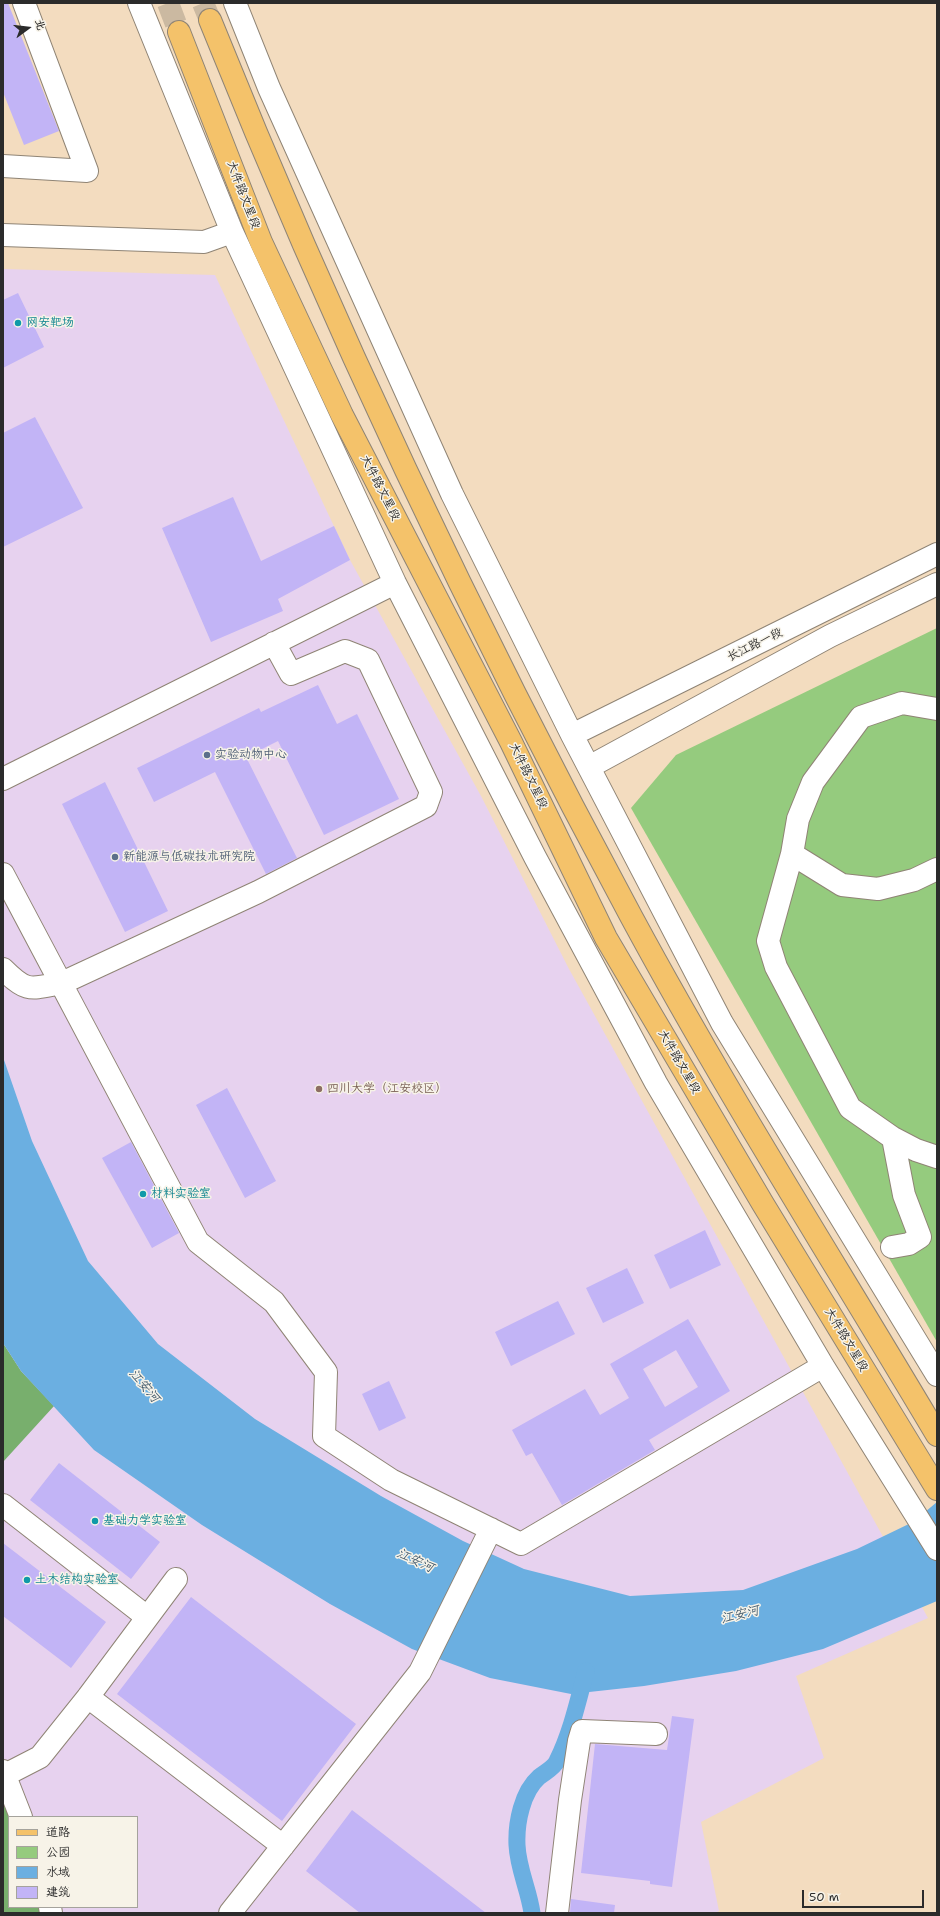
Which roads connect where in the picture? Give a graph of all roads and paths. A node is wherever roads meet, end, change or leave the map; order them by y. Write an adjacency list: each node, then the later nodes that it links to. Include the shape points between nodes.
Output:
1 (24, 3): 6 (street, via 87,171)
2 (139, 3): 7 (street)
3 (236, 3): 14 (street, via 269,88 452,494)
4 (210, 20): 27 (main road, 大件路文星段, via 254,129 374,402 540,745 634,922 760,1142)
5 (180, 32): 28 (main road, 大件路文星段, via 261,242 332,394 511,742 606,938 763,1204)
6 (3, 166)
7 (232, 232): 8 (street, via 204,242); 10 (street)
8 (3, 235)
9 (937, 554): 14 (street, 长江路一段)
10 (394, 583): 12 (street); 25 (street, via 538,864 656,1084)
11 (937, 584): 15 (street, via 830,636)
12 (274, 643): 16 (street); 21 (street, via 291,674 345,651 368,660 431,792 426,806 258,892)
13 (937, 709): 17 (street, via 902,703 861,717 813,782 798,819)
14 (572, 735): 15 (street)
15 (589, 767): 26 (street, via 722,1023)
16 (3, 779)
17 (792, 854): 18 (street, via 842,885 878,889 914,880); 22 (street, via 768,941 776,967 850,1108)
18 (937, 869)
19 (3, 874): 21 (street)
20 (3, 969): 21 (street, via 16,982 31,988)
21 (62, 983): 30 (street, via 198,1242 274,1302 326,1372 324,1436 391,1480)
22 (893, 1138): 23 (street); 24 (street, via 904,1195 920,1237 909,1244)
23 (937, 1157)
24 (892, 1247)
25 (823, 1366): 30 (street, via 521,1544); 31 (street)
26 (937, 1375)
27 (937, 1435)
28 (932, 1481)
29 (3, 1505): 33 (street)
30 (491, 1529): 38 (street, via 420,1672)
31 (937, 1549)
32 (176, 1579): 33 (street)
33 (147, 1617): 34 (street)
34 (88, 1697): 36 (street, via 40,1757); 38 (street)
35 (656, 1734): 40 (street, via 582,1731 578,1741)
36 (4, 1773): 37 (street)
37 (21, 1816)
38 (283, 1846): 39 (street)
39 (230, 1913)
40 (557, 1913)

